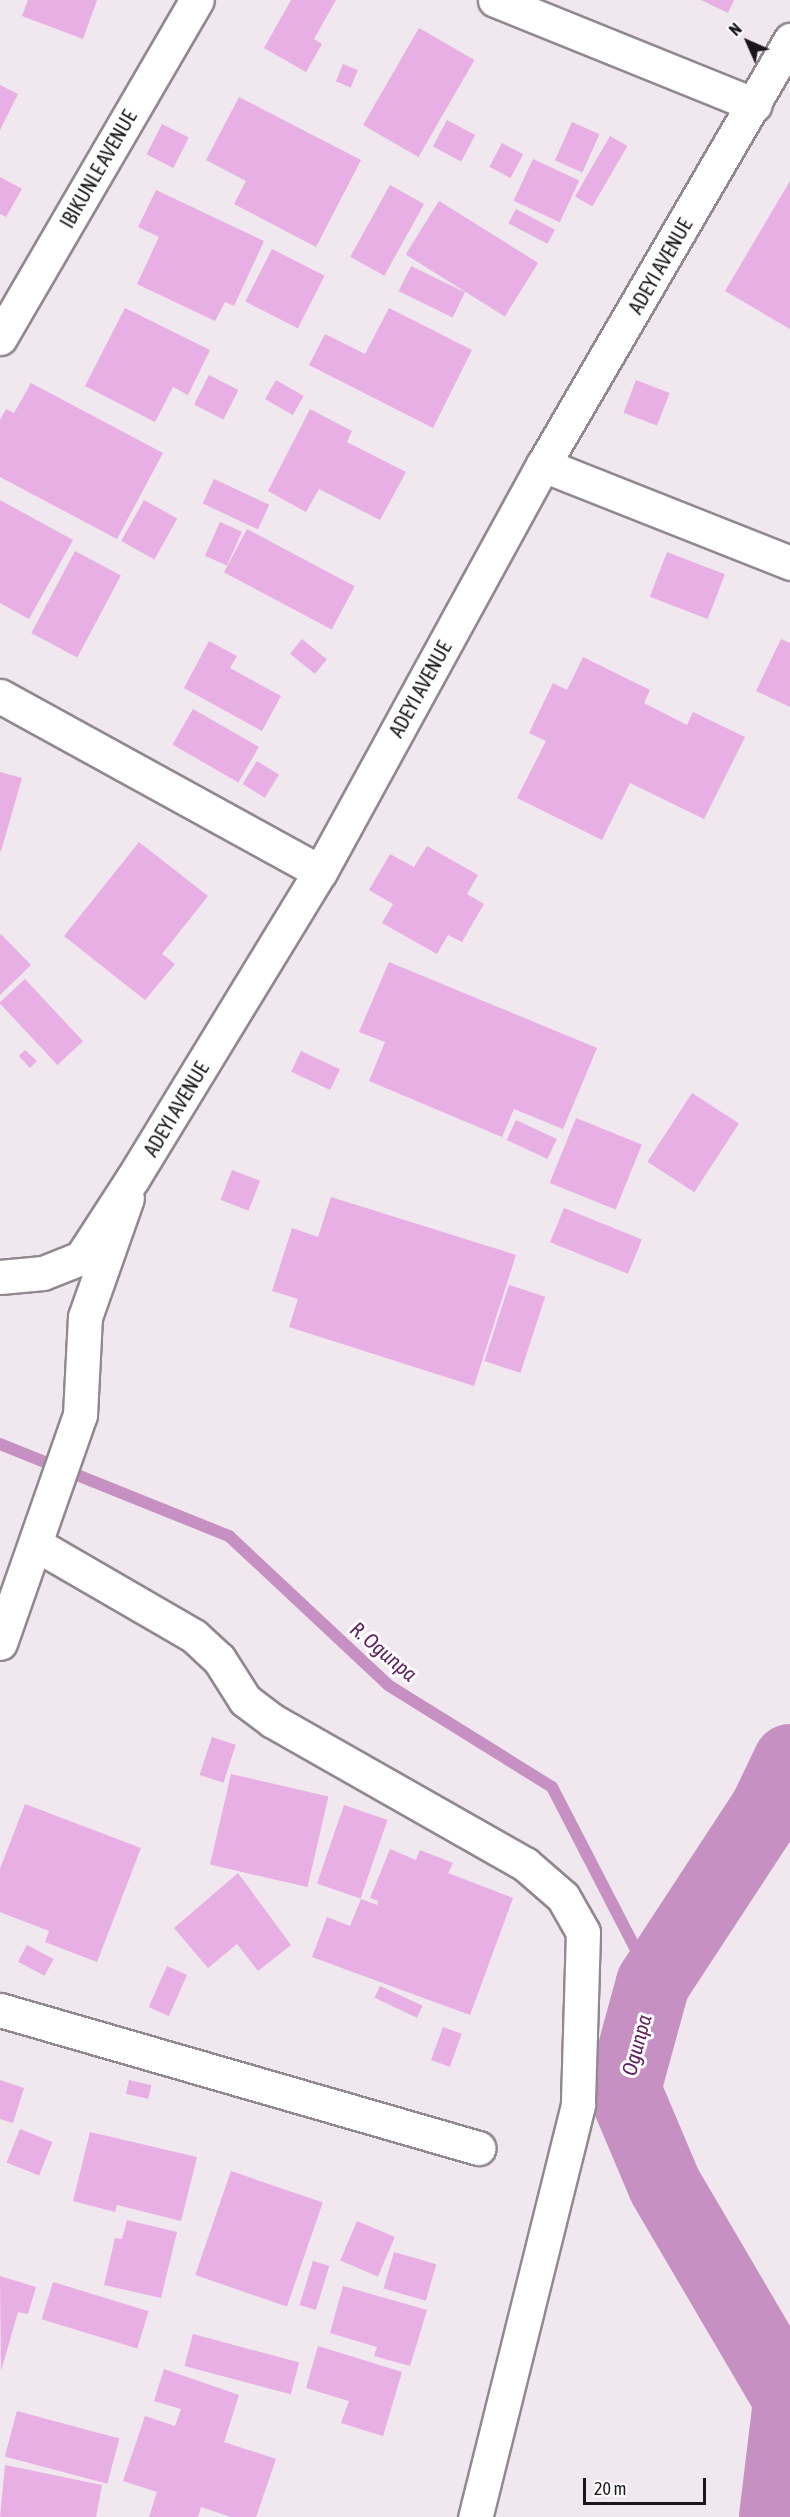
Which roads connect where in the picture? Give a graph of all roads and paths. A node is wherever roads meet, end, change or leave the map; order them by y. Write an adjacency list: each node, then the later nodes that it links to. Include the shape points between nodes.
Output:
1 (197, 0): 5 (street, IBIKUNLE AVENUE)
2 (495, 0): 4 (street)
3 (790, 40): 4 (street, ADEYI AVENUE)
4 (754, 105): 6 (street, ADEYI AVENUE)
5 (0, 339)
6 (543, 465): 7 (street); 9 (street, ADEYI AVENUE)
7 (790, 563)
8 (0, 696): 9 (street)
9 (320, 872): 10 (street, ADEYI AVENUE)
10 (134, 1178): 11 (street, ADEYI AVENUE, via 81,1258 43,1273); 12 (street, via 85,1317 80,1415)
11 (0, 1277)
12 (37, 1545): 13 (street); 16 (street, via 194,1636 219,1659 245,1700 273,1721 525,1864 563,1897 582,1932 578,2105)
13 (0, 1644)
14 (0, 2010): 15 (street)
15 (479, 2148)
16 (474, 2517)

